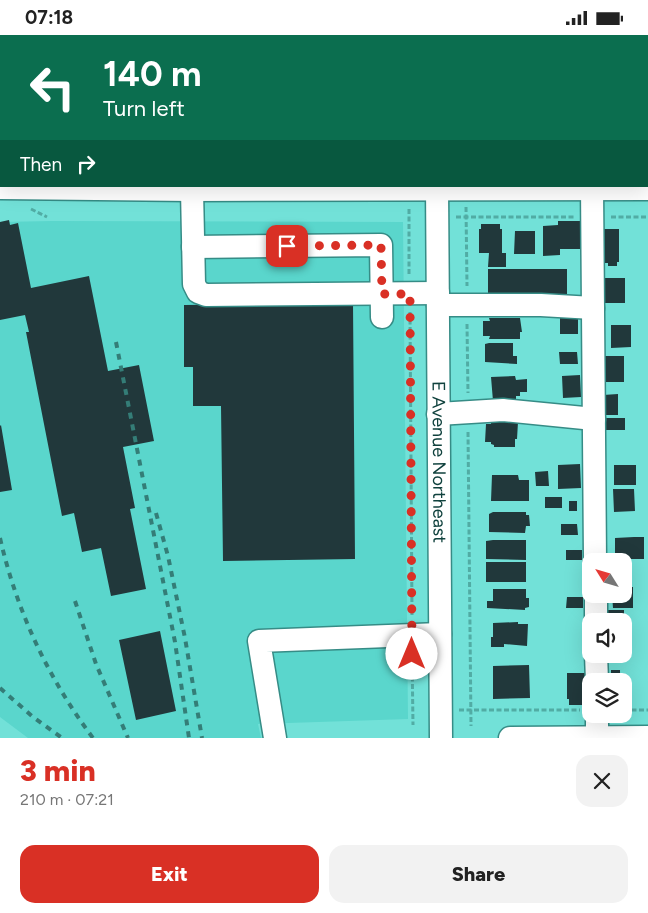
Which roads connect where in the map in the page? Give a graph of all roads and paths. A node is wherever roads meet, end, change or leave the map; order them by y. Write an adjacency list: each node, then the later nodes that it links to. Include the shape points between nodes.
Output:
1 (592, 187): 5 (street); 6 (street); 12 (street)
2 (0, 188): 3 (street)
3 (166, 188): 7 (street)
4 (285, 188): 5 (street); 7 (street)
5 (436, 188): 17 (street, E Avenue Northeast)
6 (648, 189)
7 (192, 190): 14 (street)
8 (409, 206): 16 (path)
9 (466, 207): 11 (path)
10 (453, 217): 11 (path)
11 (466, 217): 12 (path); 18 (path)
12 (592, 217): 13 (path); 19 (street)
13 (648, 217)
14 (193, 247): 15 (street, via 194,284 198,292 206,295); 15 (street, via 381,245)
15 (382, 294): 16 (street); 20 (street)
16 (410, 294): 17 (street); 26 (path)
17 (438, 299): 18 (street); 22 (street, E Avenue Northeast)
18 (467, 305): 19 (street); 21 (path)
19 (593, 308): 23 (street)
20 (382, 317)
21 (468, 411): 22 (street); 23 (street, via 503,410); 30 (path)
22 (438, 414): 25 (street, E Avenue Northeast)
23 (594, 419): 24 (street)
24 (595, 553)
25 (440, 634): 26 (street); 38 (street, E Avenue Northeast)
26 (412, 635): 33 (path); 37 (street, via 259,641)
27 (458, 710): 30 (path)
28 (632, 710): 29 (path)
29 (648, 710)
30 (471, 711): 31 (path); 34 (path)
31 (582, 712)
32 (593, 723): 35 (street)
33 (413, 725)
34 (471, 726)
35 (597, 737): 36 (street); 39 (street)
36 (648, 737)
37 (275, 738)
38 (441, 738)
39 (510, 738)

